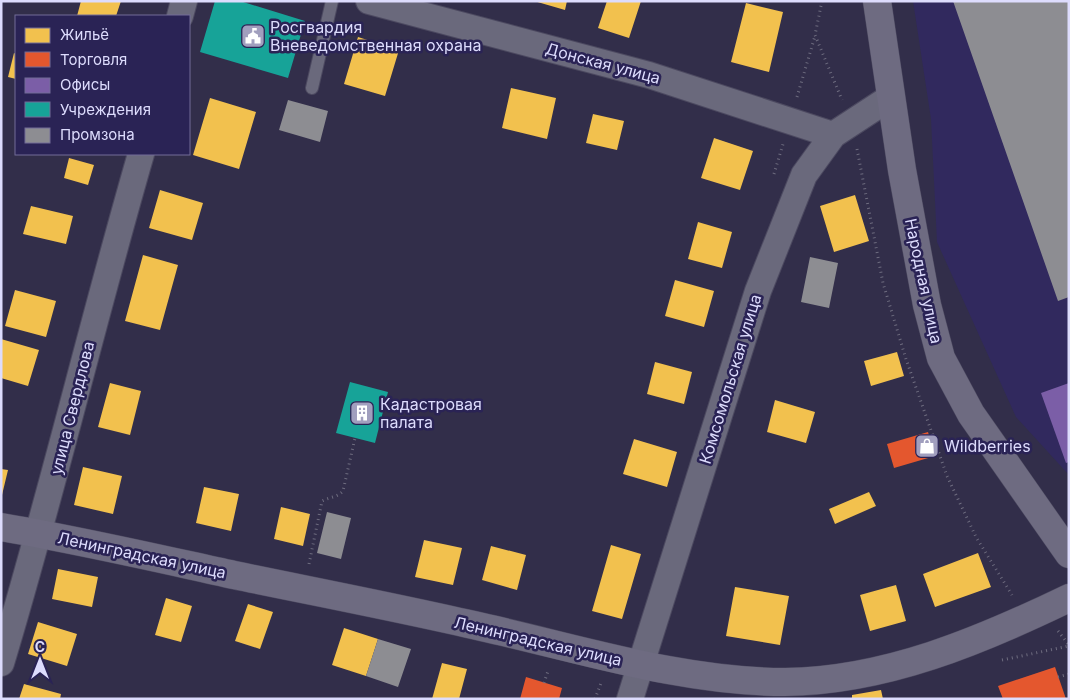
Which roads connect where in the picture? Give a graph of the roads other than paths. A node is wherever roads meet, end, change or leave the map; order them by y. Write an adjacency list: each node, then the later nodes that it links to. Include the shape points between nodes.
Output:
1 (184, 1): 5 (street)
2 (332, 1): 6 (lane)
3 (369, 1): 8 (street, Донская улица, via 649,75)
4 (877, 1): 7 (street, Народная улица)
5 (180, 15)
6 (312, 88)
7 (891, 97): 8 (street, Комсомольская улица); 12 (street, Народная улица, via 926,305 941,358 971,414)
8 (833, 135): 15 (street, Комсомольская улица, via 804,175 758,291)
9 (140, 155): 11 (street, улица Свердлова)
10 (1, 527): 11 (street, Ленинградская улица)
11 (40, 534): 14 (street, улица Свердлова); 15 (street, Ленинградская улица, via 479,626)
12 (1069, 554)
13 (1069, 598): 15 (street, Ленинградская улица, via 970,642 872,671 786,682 733,679)
14 (1, 662)
15 (641, 664): 16 (street, Комсомольская улица)
16 (630, 699)

